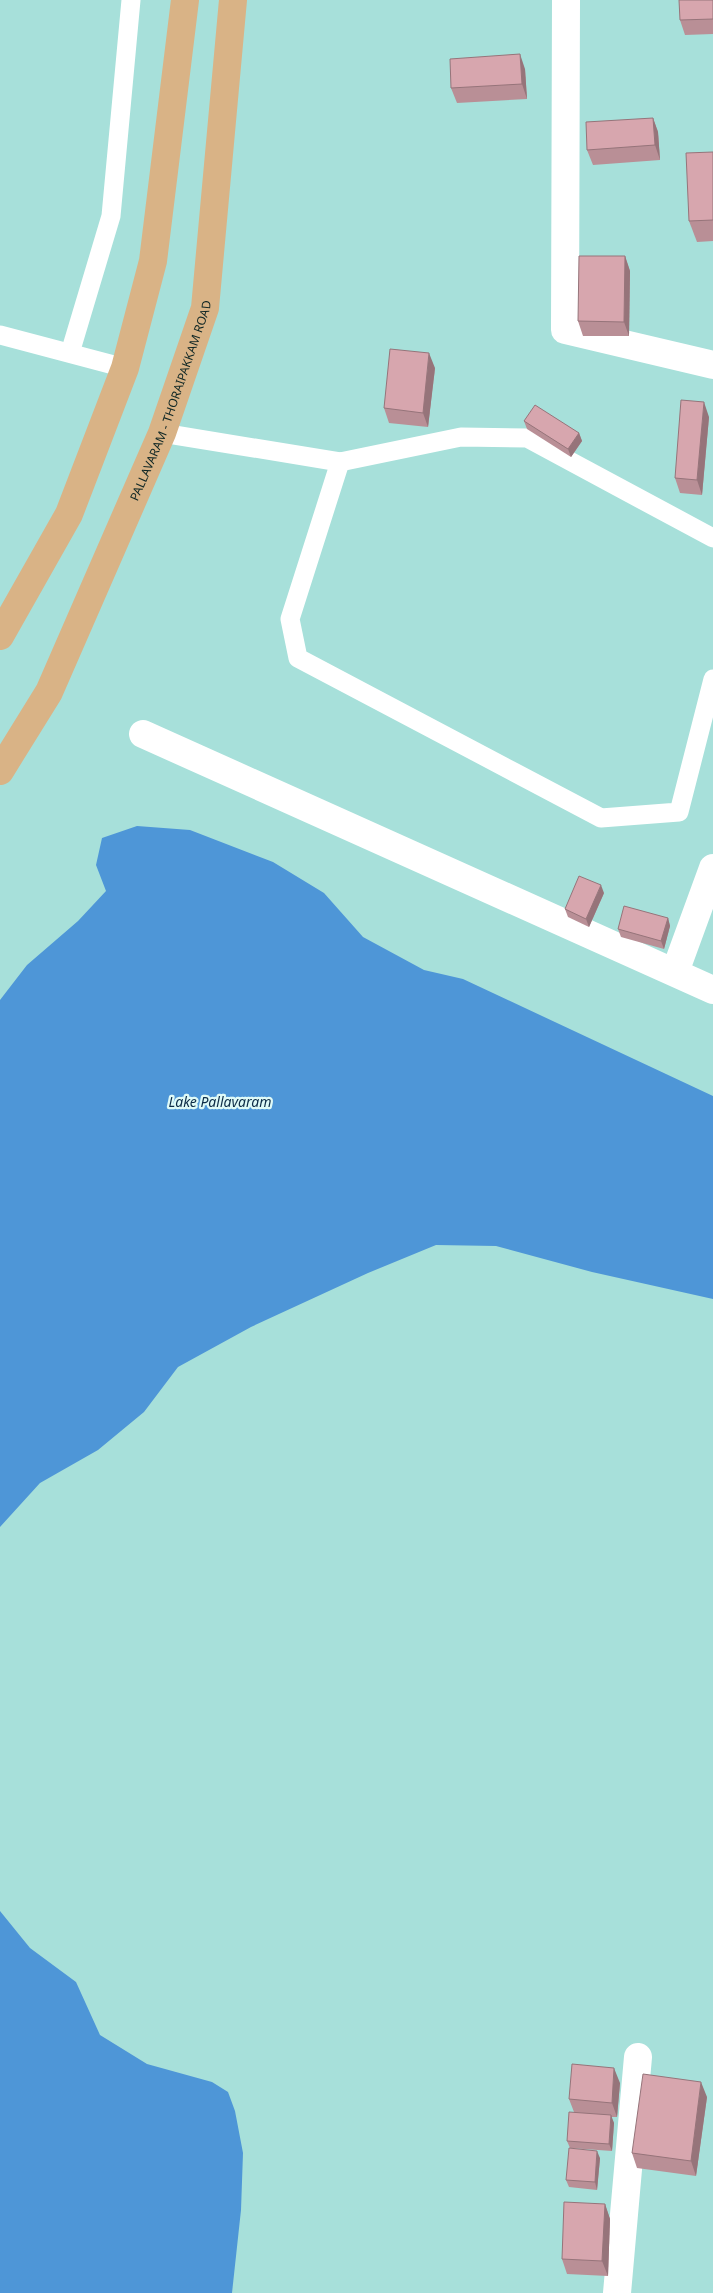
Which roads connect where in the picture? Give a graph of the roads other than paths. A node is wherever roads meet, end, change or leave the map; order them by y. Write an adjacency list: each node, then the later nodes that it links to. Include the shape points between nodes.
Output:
1 (130, 0): 6 (lane, via 111,216)
2 (185, 0): 8 (main road, via 153,261)
3 (233, 0): 9 (main road, PALLAVARAM - THORAIPAKKAM ROAD, via 205,308)
4 (566, 0): 7 (street, via 565,330)
5 (0, 335): 6 (lane)
6 (70, 353): 8 (lane)
7 (713, 366)
8 (125, 368): 12 (main road, via 69,514)
9 (162, 433): 10 (lane); 15 (main road, PALLAVARAM - THORAIPAKKAM ROAD, via 49,692)
10 (340, 462): 11 (lane, via 461,437 527,438); 13 (lane, via 290,620 298,658 601,818 679,812)
11 (713, 538)
12 (0, 636)
13 (713, 679)
14 (142, 734): 17 (street)
15 (0, 771)
16 (713, 868): 17 (street)
17 (675, 972): 18 (street)
18 (713, 990)
19 (638, 2057): 20 (street)
20 (617, 2293)

